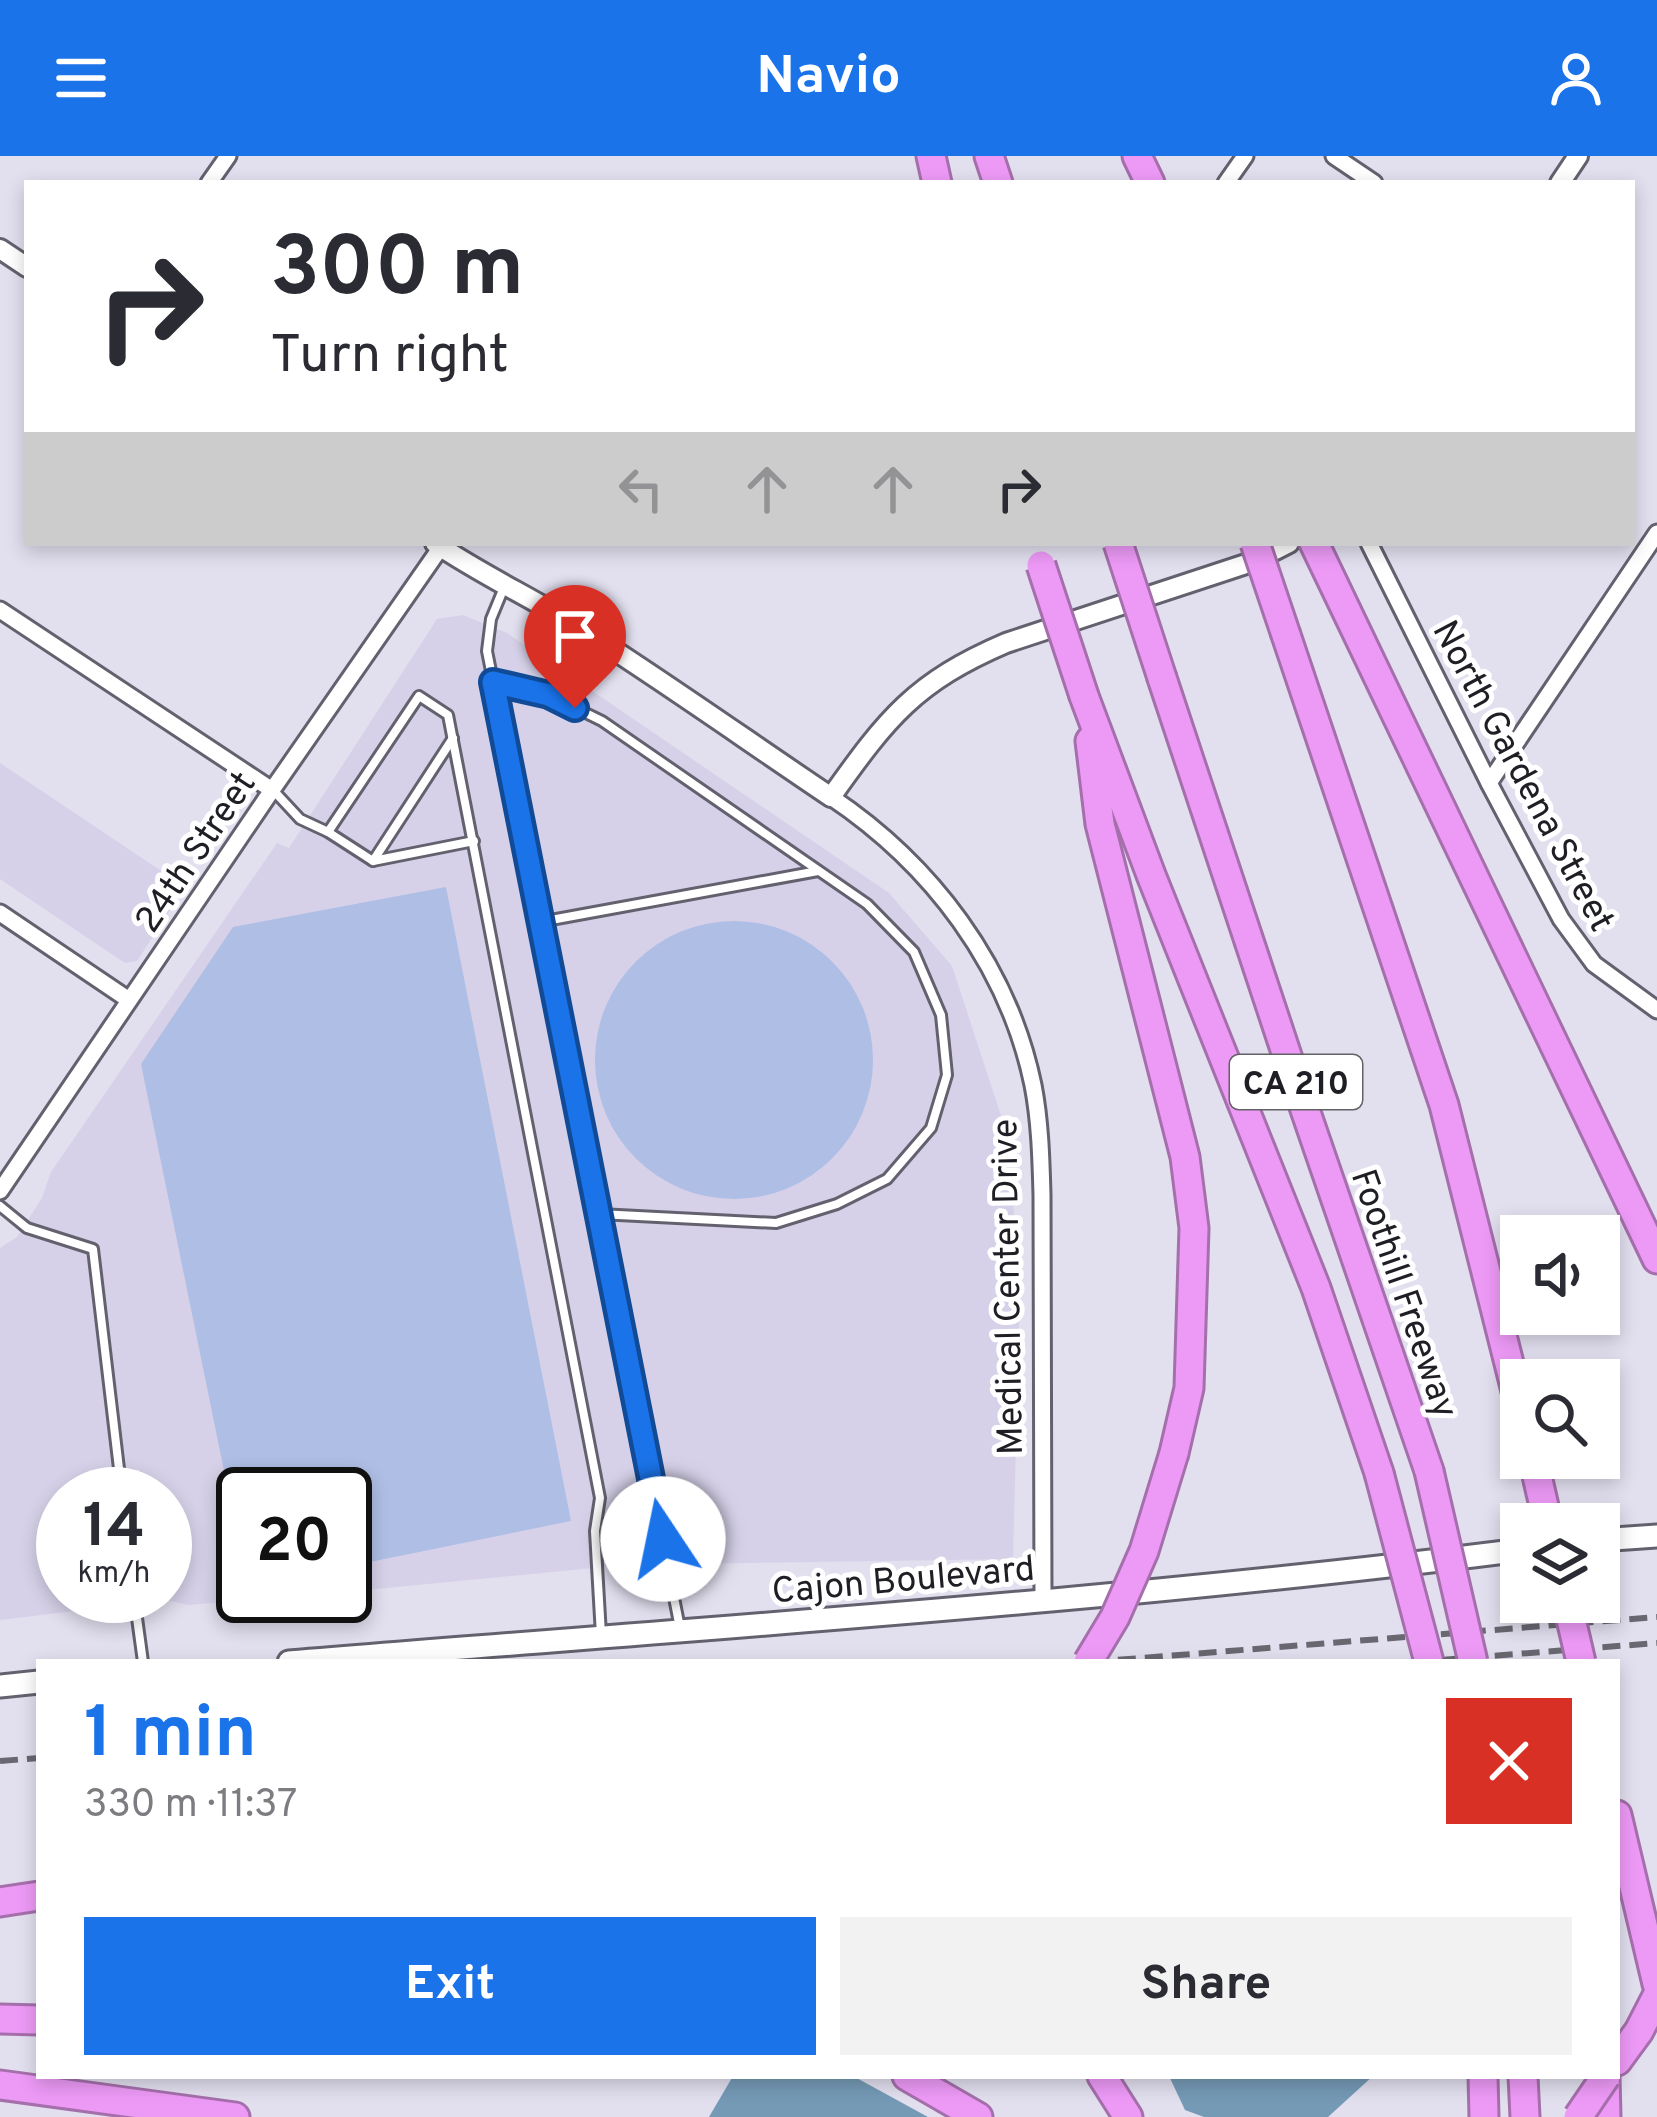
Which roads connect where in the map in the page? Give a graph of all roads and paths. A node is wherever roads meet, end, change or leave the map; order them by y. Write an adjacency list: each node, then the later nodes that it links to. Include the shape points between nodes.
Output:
1 (1334, 156): 2 (street)
2 (1370, 180)
3 (1657, 533): 17 (street)
4 (437, 546): 18 (street, 24th Street)
5 (440, 546): 12 (street, Medical Center Drive)
6 (1119, 546): 47 (highway, Foothill Freeway / CA 210, bridge, via 1429,1471)
7 (1256, 546): 32 (highway, Foothill Freeway, bridge, via 1444,1105)
8 (1283, 546): 19 (street, via 967,659 902,706)
9 (1315, 546): 31 (highway)
10 (1371, 546): 17 (street, North Gardena Street)
11 (1038, 554): 15 (highway, bridge)
12 (506, 584): 14 (lane, via 491,619); 19 (street, Medical Center Drive)
13 (0, 610): 18 (street)
14 (493, 682): 23 (lane, via 549,695 602,721); 25 (lane)
15 (1084, 695): 45 (highway, bridge, via 1100,824 1185,1156 1194,1228 1189,1388 1174,1453 1144,1551); 46 (highway, bridge, via 1316,1288 1379,1473)
16 (454, 737): 20 (lane, via 448,715 419,696); 21 (lane); 22 (lane)
17 (1489, 783): 27 (street, North Gardena Street, via 1594,964)
18 (272, 790): 20 (lane, via 300,819); 26 (street, 24th Street)
19 (831, 797): 37 (street, Medical Center Drive, via 901,852 960,918 1000,986 1029,1069 1042,1195)
20 (328, 832): 22 (lane)
21 (474, 842): 22 (lane); 42 (lane, via 600,1498)
22 (373, 861)
23 (820, 871): 25 (lane); 30 (lane, via 914,952 941,1015 947,1075 931,1128 887,1178 776,1223)
24 (0, 913): 26 (street)
25 (541, 922): 30 (lane)
26 (129, 1000): 28 (street, 24th Street)
27 (1657, 1010)
28 (0, 1191)
29 (0, 1206): 33 (lane, via 27,1228 93,1249)
30 (598, 1214): 41 (lane)
31 (1657, 1259)
32 (1508, 1359)
33 (119, 1467)
34 (1657, 1536): 35 (main road)
35 (1620, 1539)
36 (1500, 1553): 37 (main road, Cajon Boulevard)
37 (1042, 1600): 41 (main road, Cajon Boulevard)
38 (138, 1623): 43 (lane)
39 (1560, 1623): 48 (highway)
40 (1572, 1623): 49 (highway, bridge)
41 (681, 1630): 42 (main road, Cajon Boulevard)
42 (601, 1636): 44 (main road, Cajon Boulevard)
43 (143, 1659)
44 (325, 1659)
45 (1090, 1659)
46 (1428, 1659)
47 (1472, 1659)
48 (1566, 1659)
49 (1580, 1659)
50 (36, 1682): 51 (main road)
51 (0, 1685)
52 (1620, 1829): 55 (highway)
53 (36, 1896): 54 (highway)
54 (0, 1902)
55 (1657, 1984)
56 (1657, 1996): 59 (highway)
57 (0, 2019): 58 (highway)
58 (36, 2020)
59 (1620, 2057)
60 (912, 2079): 68 (highway)
61 (1104, 2079): 69 (highway)
62 (1483, 2079): 70 (highway)
63 (1523, 2079): 71 (highway)
64 (1603, 2079): 72 (highway, bridge)
65 (1605, 2079): 73 (highway)
66 (0, 2085): 67 (highway)
67 (235, 2117)
68 (978, 2117)
69 (1128, 2117)
70 (1484, 2117)
71 (1525, 2117)
72 (1578, 2117)
73 (1606, 2117)

